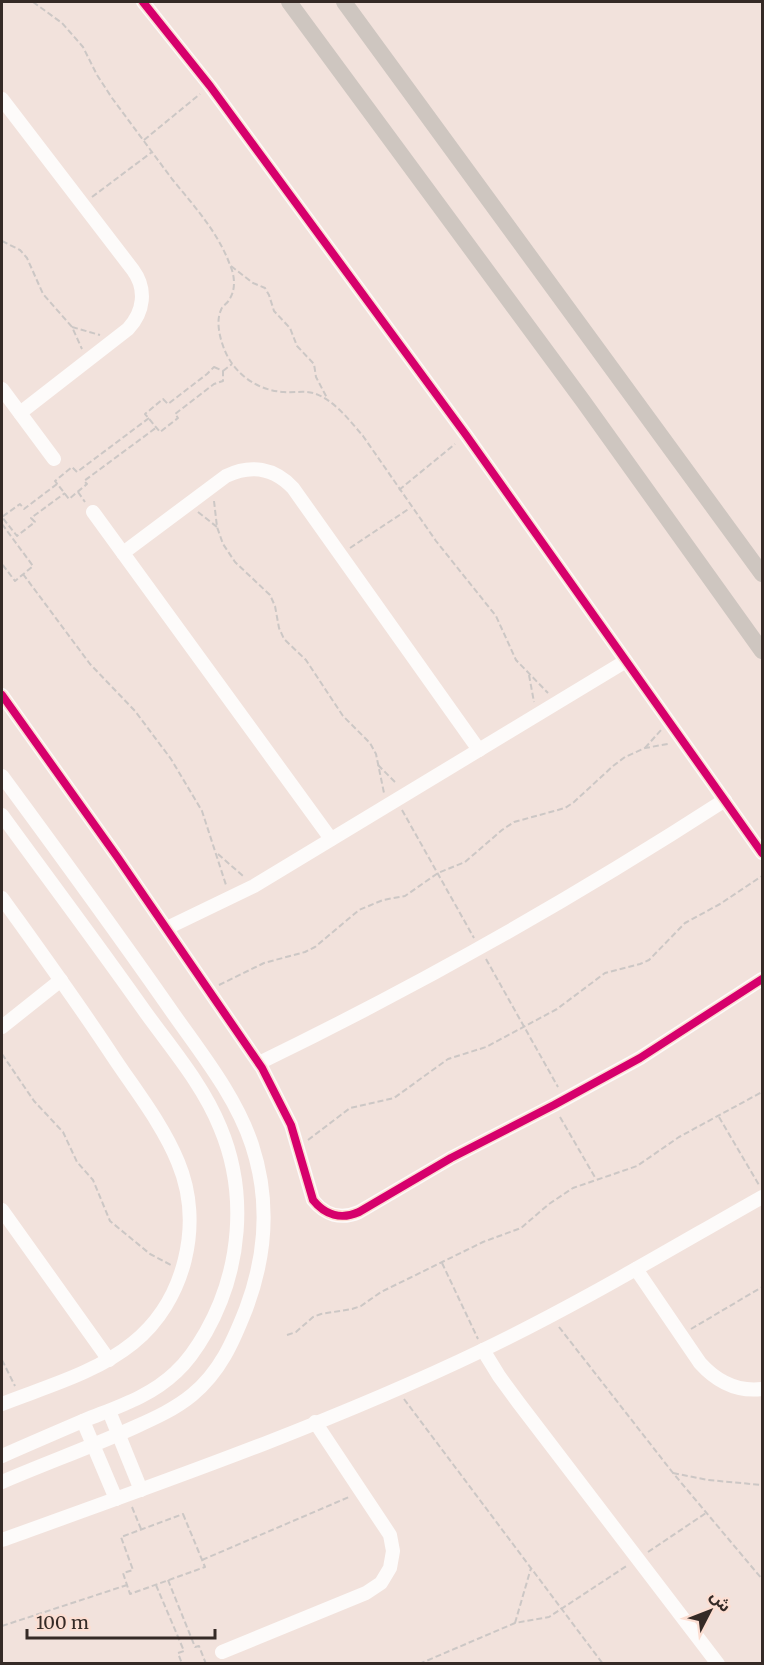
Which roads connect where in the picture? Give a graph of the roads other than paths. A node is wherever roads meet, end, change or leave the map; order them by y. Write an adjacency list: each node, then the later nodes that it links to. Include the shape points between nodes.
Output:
1 (143, 2): 12 (street, via 210,86)
2 (289, 2): 11 (main road)
3 (344, 2): 10 (main road)
4 (2, 99): 6 (street, via 137,276 142,291 141,307 128,329)
5 (2, 389): 6 (street)
6 (20, 413): 7 (street)
7 (54, 459)
8 (93, 513): 9 (street)
9 (123, 553): 14 (street, via 226,476 244,469 279,476 293,488); 18 (street)
10 (762, 574)
11 (762, 651)
12 (627, 660): 14 (street); 16 (street)
13 (2, 695): 21 (street)
14 (478, 750): 18 (street)
15 (2, 776): 36 (street, via 227,1091 246,1128 262,1188 261,1261 225,1357 204,1383 178,1405)
16 (725, 800): 19 (street); 25 (street, via 497,939)
17 (2, 815): 33 (street, via 203,1092 221,1129 233,1168 235,1250 226,1287 211,1323 177,1371 139,1399)
18 (331, 839): 21 (street, via 254,886)
19 (762, 853)
20 (2, 898): 23 (street)
21 (167, 928): 25 (street)
22 (762, 978): 25 (street, via 640,1058 346,1216 327,1213 313,1200 282,1104)
23 (61, 980): 24 (street); 30 (street, via 162,1132 186,1187 188,1247 172,1295 134,1342)
24 (2, 1027)
25 (259, 1063)
26 (762, 1197): 28 (street)
27 (2, 1210): 30 (street)
28 (636, 1269): 29 (street); 31 (street, via 700,1363 717,1379 737,1387)
29 (483, 1350): 35 (street); 44 (street)
30 (109, 1360): 32 (street)
31 (762, 1389)
32 (2, 1404)
33 (109, 1411): 34 (street); 36 (street)
34 (83, 1421): 37 (street); 38 (street)
35 (315, 1422): 40 (street); 43 (street, via 387,1528 393,1543 390,1568 381,1583 366,1593)
36 (118, 1435): 37 (street); 40 (street)
37 (93, 1445): 39 (street); 41 (street)
38 (2, 1456)
39 (2, 1482)
40 (141, 1490): 41 (street)
41 (122, 1497): 42 (street)
42 (2, 1540)
43 (222, 1652)
44 (718, 1664)

